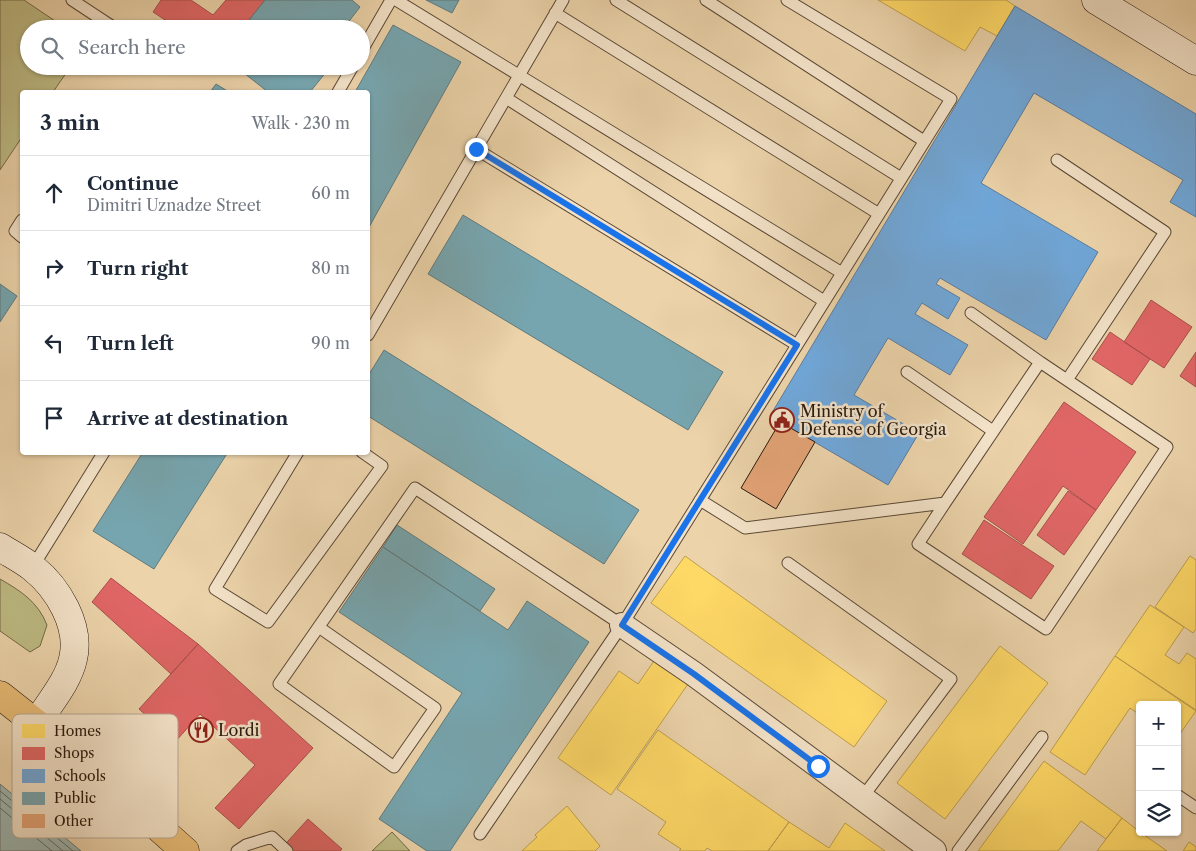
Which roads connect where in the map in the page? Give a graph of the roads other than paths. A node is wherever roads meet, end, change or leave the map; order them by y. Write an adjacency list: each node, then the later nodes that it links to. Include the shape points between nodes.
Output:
1 (72, 0): 10 (lane)
2 (391, 0): 11 (lane)
3 (396, 0): 14 (lane)
4 (563, 0): 9 (lane)
5 (616, 0): 20 (lane)
6 (706, 0): 17 (lane)
7 (787, 0): 17 (lane, via 951,99)
8 (1096, 0): 12 (main road)
9 (555, 13): 14 (lane); 21 (lane)
10 (102, 20)
11 (370, 36)
12 (1196, 61)
13 (348, 75): 15 (lane)
14 (519, 75): 16 (lane); 24 (lane)
15 (339, 90)
16 (506, 98): 18 (lane); 25 (lane)
17 (924, 141): 20 (lane)
18 (476, 149): 27 (lane); 28 (lane)
19 (1057, 160): 31 (lane, via 1165,232)
20 (901, 178): 21 (lane)
21 (878, 214): 24 (lane)
22 (20, 223): 23 (lane, via 15,232)
23 (20, 236)
24 (842, 273): 25 (lane)
25 (824, 301): 28 (lane)
26 (971, 313): 29 (lane)
27 (370, 332)
28 (797, 345): 36 (lane)
29 (1040, 362): 31 (lane); 32 (lane)
30 (907, 372): 32 (lane)
31 (1067, 380): 37 (lane, via 1167,447 1046,629 918,544)
32 (993, 431): 37 (lane)
33 (102, 455): 40 (lane)
34 (296, 455): 35 (lane, via 215,589 268,622 382,466)
35 (366, 455)
36 (700, 500): 37 (lane, via 745,528); 41 (lane)
37 (945, 503)
38 (0, 548): 40 (main road)
39 (788, 563): 47 (lane, via 951,679)
40 (32, 568): 45 (main road, via 47,581 66,611 75,643 73,660 65,678)
41 (622, 625): 42 (lane, via 415,488); 47 (street); 50 (lane)
42 (320, 628): 42 (lane, via 279,684 394,767 435,708)
43 (0, 695): 44 (main road)
44 (25, 714)
45 (43, 714)
46 (1042, 737): 56 (lane)
47 (862, 798): 55 (street)
48 (1181, 799): 49 (lane)
49 (1196, 808)
50 (480, 834)
51 (170, 838): 52 (main road)
52 (184, 851)
53 (237, 851): 54 (lane, via 272,837)
54 (287, 851)
55 (934, 851)
56 (958, 851)

